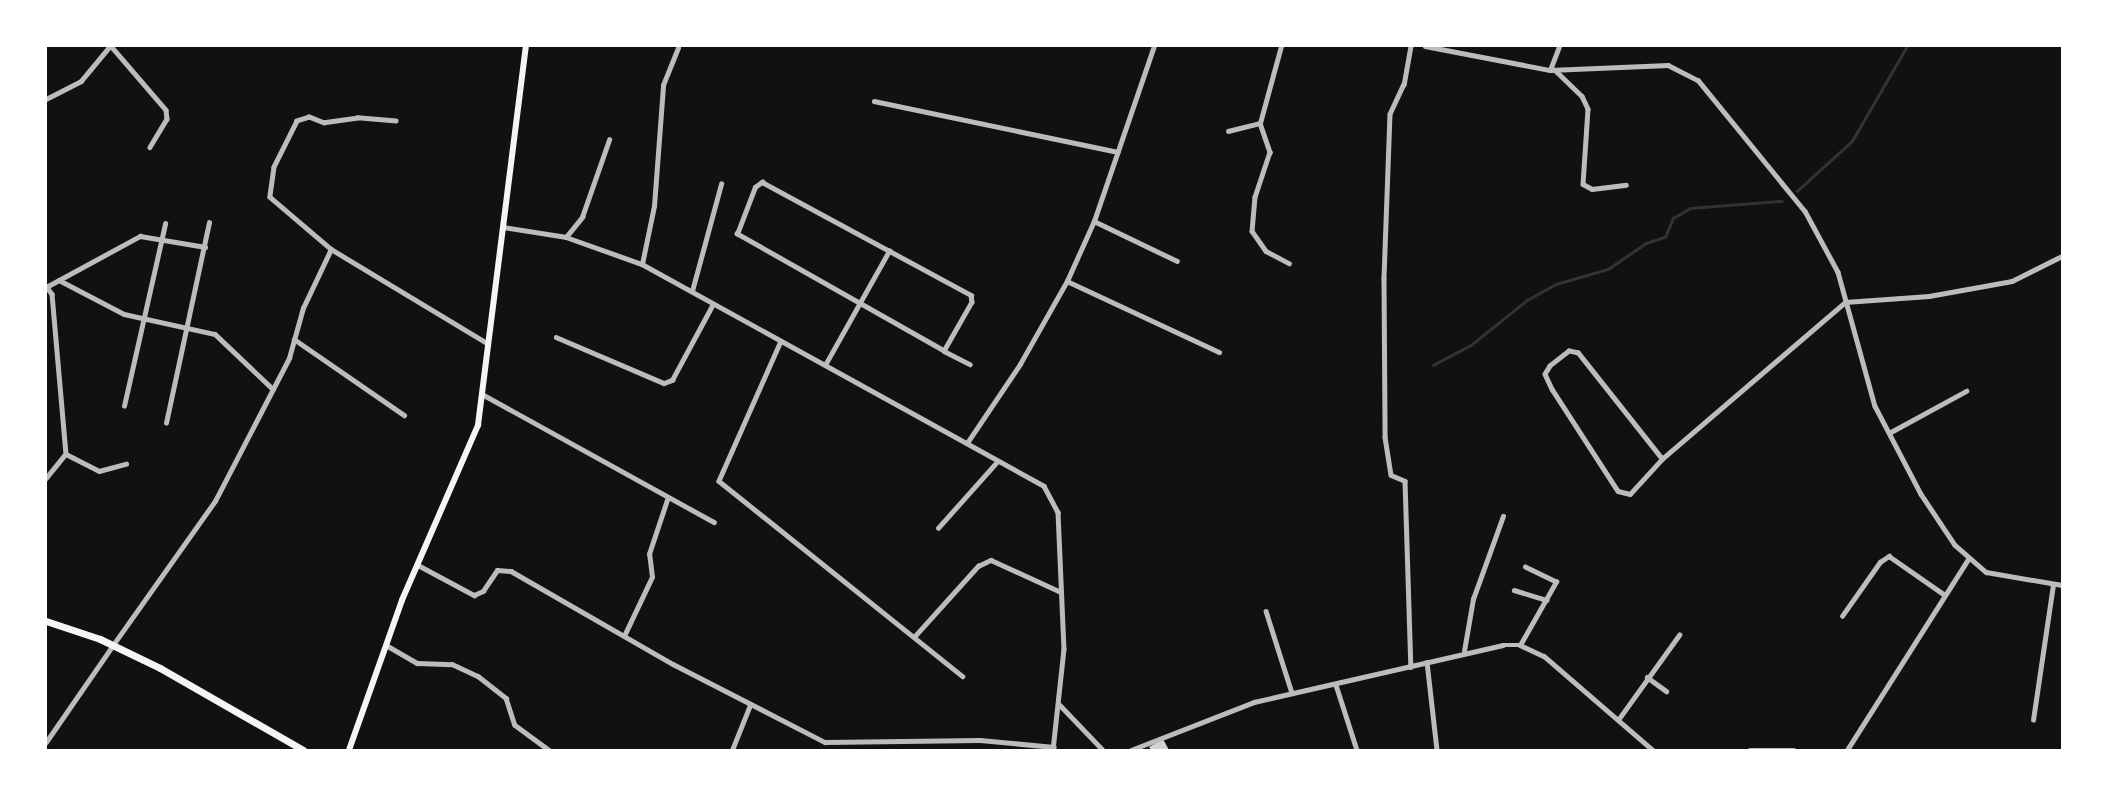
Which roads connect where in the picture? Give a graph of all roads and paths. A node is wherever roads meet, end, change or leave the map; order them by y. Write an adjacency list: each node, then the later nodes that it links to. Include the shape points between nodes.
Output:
1 (111, 46): 10 (street, via 82,80); 16 (street, via 166,110 167,119)
2 (526, 46): 23 (main road)
3 (1154, 46): 17 (street)
4 (1281, 46): 13 (street)
5 (1411, 46): 87 (street, via 1389,130 1385,437 1391,475 1405,481)
6 (1425, 46): 9 (street)
7 (1559, 46): 9 (street)
8 (678, 48): 32 (street, via 663,85 654,206)
9 (1552, 70): 19 (street, via 1582,96 1588,109 1583,184 1592,189); 37 (street, via 1668,65 1698,80 1805,211 1838,272)
10 (46, 99)
11 (874, 101): 17 (street)
12 (396, 121): 27 (street, via 358,118 324,124 303,118 284,144 274,167 270,197)
13 (1260, 123): 14 (street); 31 (street, via 1270,152 1255,197 1252,231 1266,251)
14 (1228, 131)
15 (609, 140): 24 (street, via 582,217)
16 (150, 147)
17 (1118, 152): 20 (street)
18 (721, 184): 36 (street)
19 (1626, 186)
20 (1094, 221): 30 (street); 34 (street)
21 (209, 223): 26 (street)
22 (164, 224): 25 (street)
23 (502, 227): 24 (street); 45 (main road)
24 (566, 237): 32 (street)
25 (162, 238): 26 (street); 33 (street, via 139,236); 40 (street)
26 (205, 247): 41 (street)
27 (331, 249): 43 (street); 45 (street)
28 (890, 251): 39 (street); 39 (street, via 762,182 755,187 737,234); 46 (street, via 972,298)
29 (2063, 256): 37 (street, via 2012,281 1929,296)
30 (1177, 261)
31 (1289, 263)
32 (642, 264): 36 (street)
33 (59, 280): 35 (street); 40 (street, via 116,311)
34 (1067, 281): 47 (street); 57 (street, via 1020,364)
35 (47, 286): 58 (street)
36 (692, 291): 38 (street)
37 (1845, 302): 56 (street, via 1875,406); 59 (street)
38 (713, 304): 42 (street, via 672,380 664,383); 44 (street)
39 (859, 306): 46 (street); 49 (street)
40 (147, 320): 41 (street); 53 (street)
41 (190, 327): 50 (street, via 215,334); 55 (street)
42 (556, 337)
43 (294, 339): 50 (street); 54 (street)
44 (781, 341): 49 (street); 81 (street, via 719,481)
45 (487, 343): 52 (main road)
46 (944, 351): 48 (street)
47 (1219, 352)
48 (970, 364)
49 (825, 365): 57 (street)
50 (273, 389): 82 (street, via 215,501)
51 (1966, 391): 56 (street)
52 (482, 394): 63 (street); 68 (main road, via 467,455)
53 (124, 406)
54 (404, 415)
55 (166, 423)
56 (1889, 433): 67 (street, via 1921,495)
57 (967, 443): 60 (street)
58 (66, 454): 61 (street, via 99,471); 62 (street)
59 (1662, 459): 59 (street, via 1577,353 1564,354 1545,372 1621,494 1632,492)
60 (996, 463): 66 (street); 73 (street, via 1044,486 1052,495 1058,512)
61 (127, 464)
62 (46, 479)
63 (667, 500): 65 (street); 80 (street, via 649,554 652,578)
64 (1503, 516): 85 (street, via 1473,599)
65 (714, 522)
66 (938, 528)
67 (1968, 559): 70 (street, via 2009,579); 74 (street)
68 (418, 565): 80 (street, via 474,595 483,591 497,570 511,571); 83 (main road)
69 (1525, 567): 75 (street, via 1556,582)
70 (2053, 584): 71 (street); 96 (street)
71 (2063, 585)
72 (1514, 590): 75 (street)
73 (1062, 592): 81 (street, via 991,560 978,566); 94 (street, via 1065,649)
74 (1945, 595): 77 (street, via 1889,556); 110 (street)
75 (1546, 600): 84 (street)
76 (1266, 611): 92 (street)
77 (1842, 616)
78 (46, 621): 82 (highway)
79 (1679, 635): 89 (street)
80 (624, 636): 93 (street)
81 (914, 637): 88 (street)
82 (113, 645): 97 (street); 99 (highway)
83 (386, 645): 100 (main road); 101 (street, via 417,663 452,664 478,676 506,698 515,724)
84 (1520, 645): 85 (street); 95 (street, via 1544,656)
85 (1464, 651): 86 (street)
86 (1427, 662): 87 (street); 106 (street)
87 (1411, 667): 90 (street)
88 (962, 676)
89 (1647, 677): 91 (street); 95 (street)
90 (1336, 685): 92 (street); 105 (street)
91 (1667, 691)
92 (1292, 692): 104 (street, via 1214,716)
93 (750, 705): 98 (street, via 825,742 980,740); 102 (street)
94 (1059, 705): 98 (street); 103 (street)
95 (1618, 720): 107 (street)
96 (2033, 720)
97 (46, 742)
98 (1054, 749)
99 (303, 751)
100 (349, 751)
101 (549, 751)
102 (732, 751)
103 (1103, 751)
104 (1131, 751)
105 (1357, 751)
106 (1437, 751)
107 (1653, 751)
108 (1750, 751): 109 (street)
109 (1794, 751)
110 (1847, 751)

